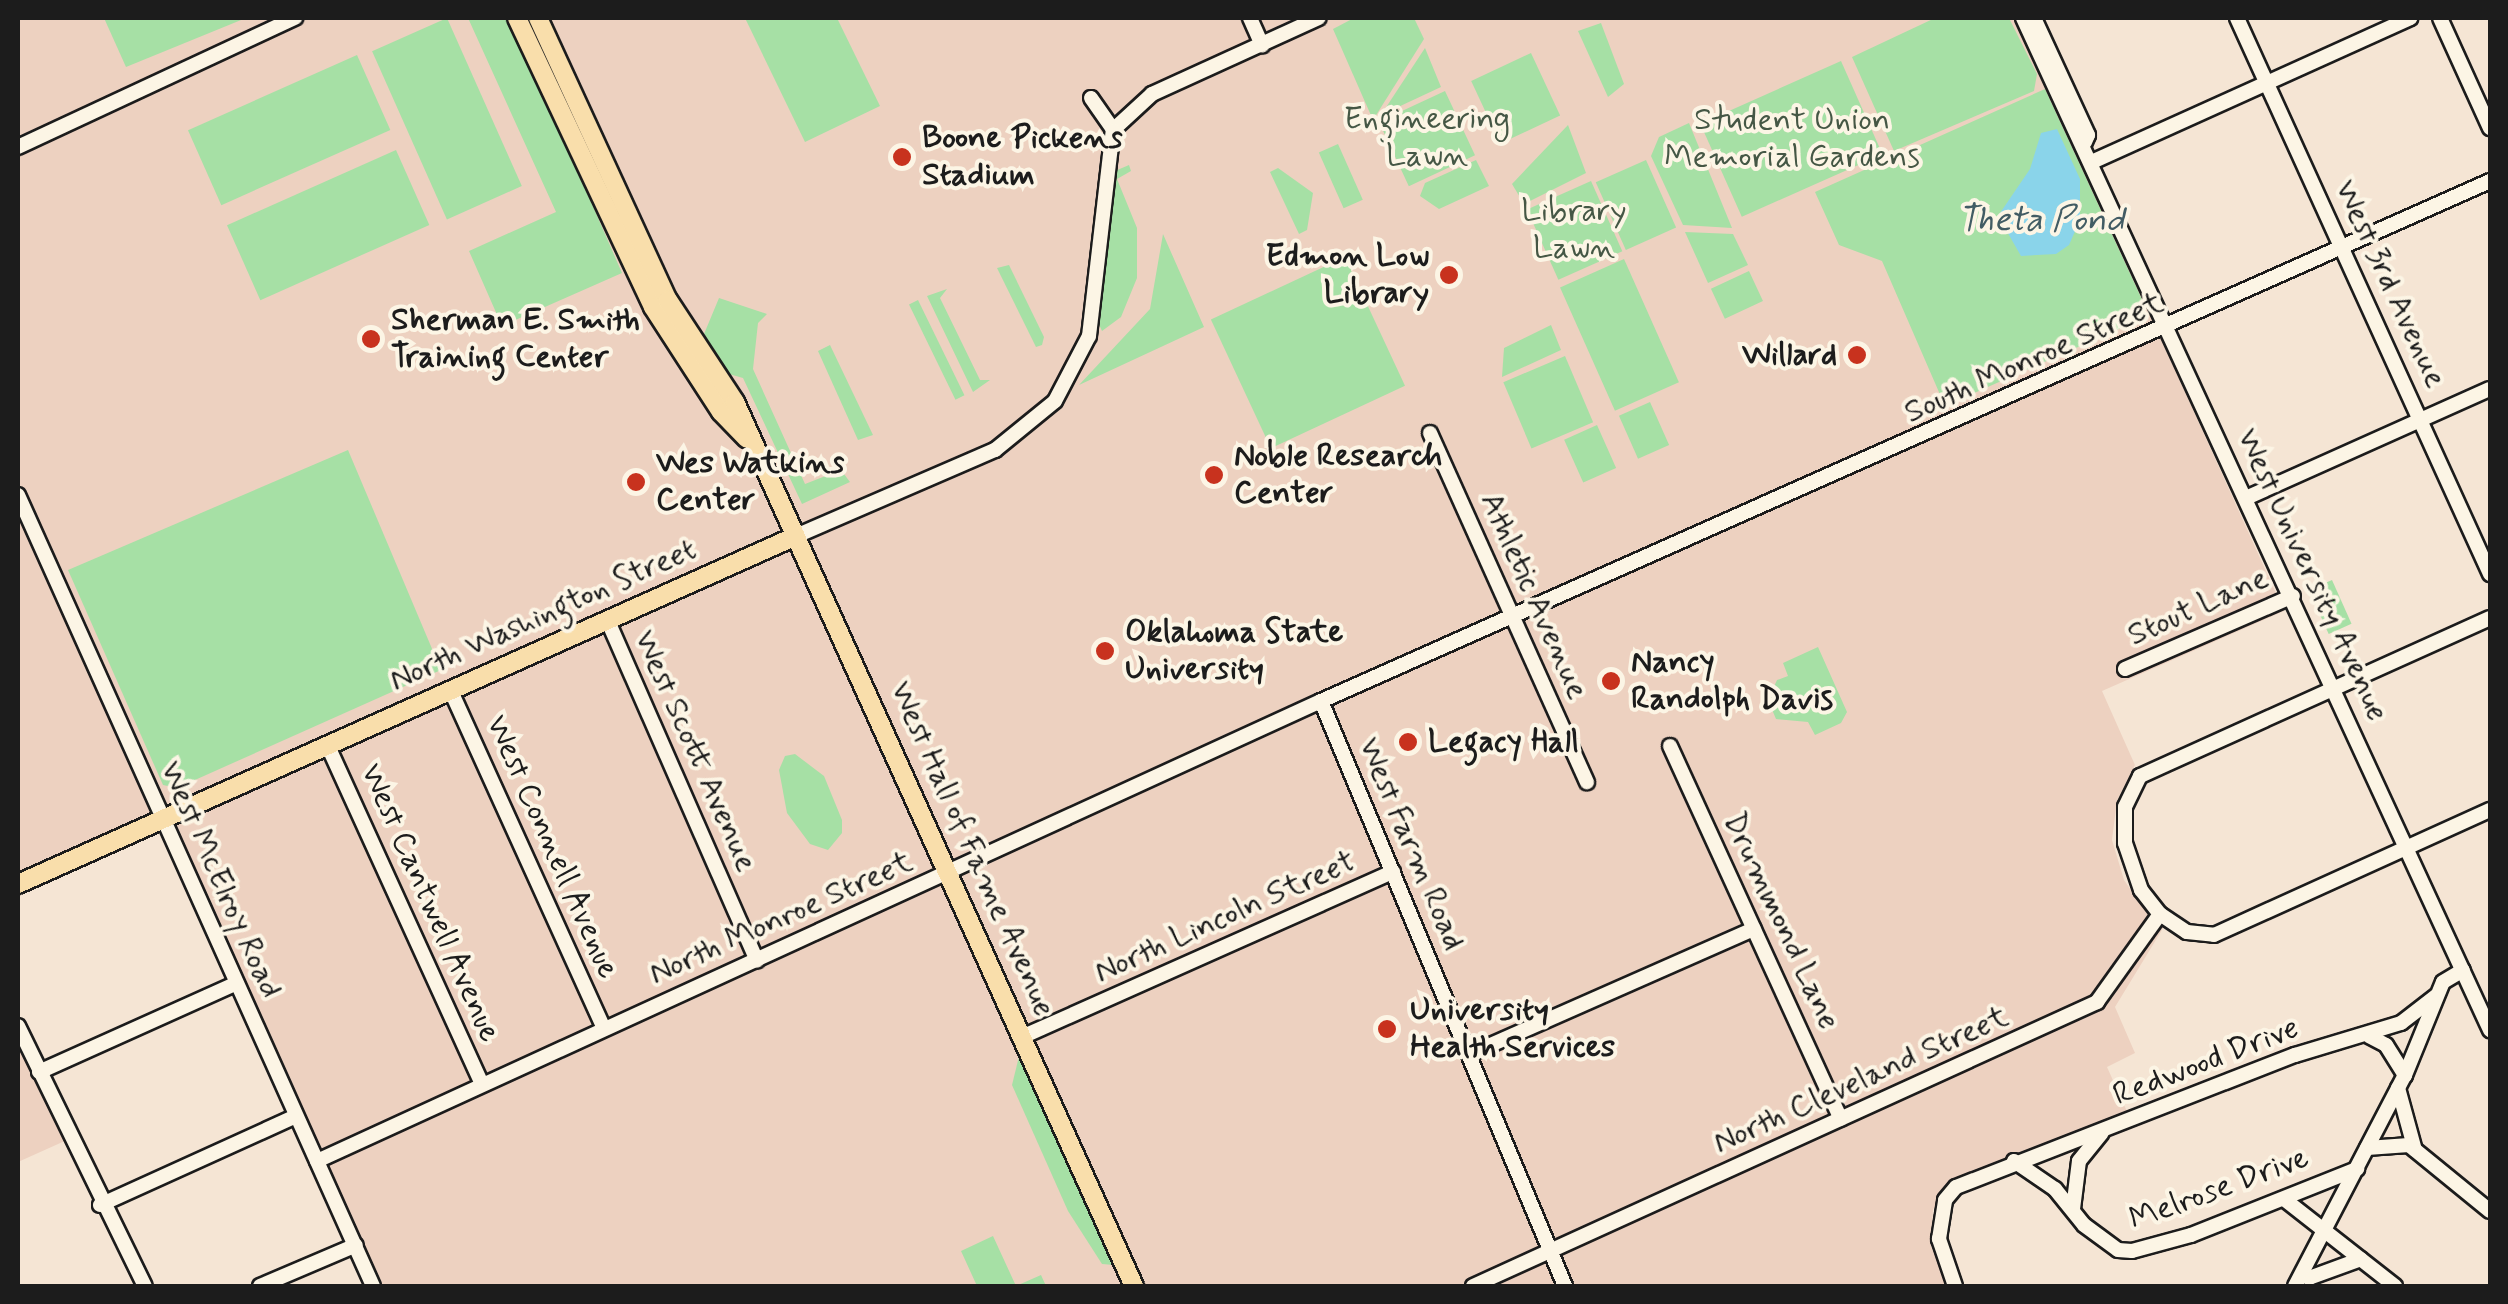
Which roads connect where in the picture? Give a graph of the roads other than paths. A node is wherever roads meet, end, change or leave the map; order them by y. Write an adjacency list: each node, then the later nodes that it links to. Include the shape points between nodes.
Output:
1 (295, 18): 17 (street)
2 (517, 18): 25 (main road, West Hall of Fame Avenue, via 653,307 728,422)
3 (538, 18): 25 (main road, West Hall of Fame Avenue, via 668,300 735,402)
4 (1250, 18): 11 (street)
5 (1319, 18): 11 (street)
6 (2024, 18): 16 (street, West University Avenue, via 2077,138)
7 (2034, 18): 16 (street, West University Avenue, via 2088,135)
8 (2237, 18): 12 (street, West 3rd Avenue)
9 (2410, 18): 12 (street)
10 (2440, 18): 14 (street)
11 (1262, 46): 15 (street, via 1152,94)
12 (2267, 82): 18 (street); 20 (street, West 3rd Avenue)
13 (1092, 98): 15 (street)
14 (2490, 128)
15 (1113, 130): 28 (street, North Washington Street, via 1089,336 1072,374 1035,422 1006,445)
16 (2085, 142): 18 (street, West University Avenue)
17 (18, 147)
18 (2094, 161): 21 (street, West University Avenue)
19 (2490, 181): 20 (street, South Monroe Street)
20 (2343, 252): 21 (street, South Monroe Street); 23 (street, West 3rd Avenue)
21 (2169, 328): 27 (street, West University Avenue); 30 (street, South Monroe Street)
22 (2490, 389): 23 (street)
23 (2423, 420): 27 (street); 29 (street, West 3rd Avenue)
24 (1430, 433): 32 (street, Athletic Avenue)
25 (747, 440): 28 (main road, West Hall of Fame Avenue)
26 (18, 495): 43 (street, West McElroy Road)
27 (2246, 498): 31 (street, West University Avenue)
28 (796, 536): 34 (main road, North Washington Street); 45 (main road, West Hall of Fame Avenue)
29 (2490, 574)
30 (1596, 579): 32 (street, North Monroe Street)
31 (2292, 596): 35 (street, Stout Lane); 36 (street, West University Avenue)
32 (1513, 618): 38 (street, North Monroe Street); 41 (street, Athletic Avenue)
33 (2490, 618): 36 (street)
34 (607, 619): 37 (main road, North Washington Street); 50 (street, West Scott Avenue)
35 (2125, 669)
36 (2334, 688): 44 (street, West University Avenue); 48 (street, via 2140,776 2125,808 2125,843 2141,890)
37 (450, 689): 39 (main road, North Washington Street); 55 (street, West Connell Avenue)
38 (1321, 701): 45 (street, North Monroe Street); 46 (street, West Farm Road)
39 (328, 744): 43 (main road, North Washington Street); 62 (street, West Cantwell Avenue)
40 (1670, 746): 49 (street, Drummond Lane)
41 (1587, 782)
42 (2490, 810): 44 (street)
43 (162, 818): 47 (main road, North Washington Street); 52 (street, West McElroy Road)
44 (2408, 848): 48 (street, via 2214,935 2188,932); 51 (street, West University Avenue)
45 (950, 871): 50 (street, North Monroe Street); 57 (main road, West Hall of Fame Avenue)
46 (1394, 872): 57 (street, North Lincoln Street); 59 (street, West Farm Road)
47 (18, 884)
48 (2160, 914): 64 (street, North Cleveland Street, via 2097,1002)
49 (1754, 928): 59 (street); 64 (street, Drummond Lane)
50 (757, 960): 55 (street, North Monroe Street)
51 (2463, 970): 53 (street, Redwood Drive); 56 (street, West University Avenue)
52 (236, 984): 60 (street); 63 (street, West McElroy Road)
53 (2440, 989): 58 (street, Redwood Drive, via 2401,1023); 61 (street)
54 (18, 1026): 60 (street)
55 (604, 1028): 62 (street, North Monroe Street)
56 (2490, 1030)
57 (1024, 1036): 83 (main road, West Hall of Fame Avenue)
58 (2369, 1036): 61 (street, via 2386,1045); 65 (street, Redwood Drive, via 2295,1055)
59 (1470, 1054): 77 (street, West Farm Road)
60 (39, 1072): 72 (street)
61 (2401, 1081): 66 (street); 67 (street)
62 (482, 1084): 69 (street, North Monroe Street)
63 (296, 1116): 69 (street, West McElroy Road); 72 (street)
64 (1841, 1119): 77 (street, North Cleveland Street)
65 (2104, 1132): 68 (street, Redwood Drive); 73 (street, via 2079,1161)
66 (2368, 1148): 67 (street, via 2402,1144); 70 (street)
67 (2416, 1150): 74 (street)
68 (2014, 1161): 73 (street, Melrose Drive); 86 (street, Redwood Drive, via 1944,1200 1939,1239)
69 (317, 1162): 76 (street, West McElroy Road)
70 (2356, 1169): 71 (street, Melrose Drive); 75 (street)
71 (2284, 1200): 73 (street, Melrose Drive, via 2132,1252 2118,1250); 75 (street)
72 (100, 1205): 80 (street)
73 (2073, 1209)
74 (2490, 1211)
75 (2325, 1231): 78 (street); 79 (street)
76 (356, 1245): 81 (street); 82 (street, West McElroy Road)
77 (1550, 1252): 84 (street, North Cleveland Street); 85 (street, West Farm Road)
78 (2361, 1259): 79 (street, via 2310,1278); 88 (street)
79 (2304, 1272): 87 (street)
80 (145, 1286)
81 (260, 1286)
82 (373, 1286)
83 (1134, 1286)
84 (1473, 1286)
85 (1565, 1286)
86 (1955, 1286)
87 (2294, 1286)
88 (2395, 1286)

